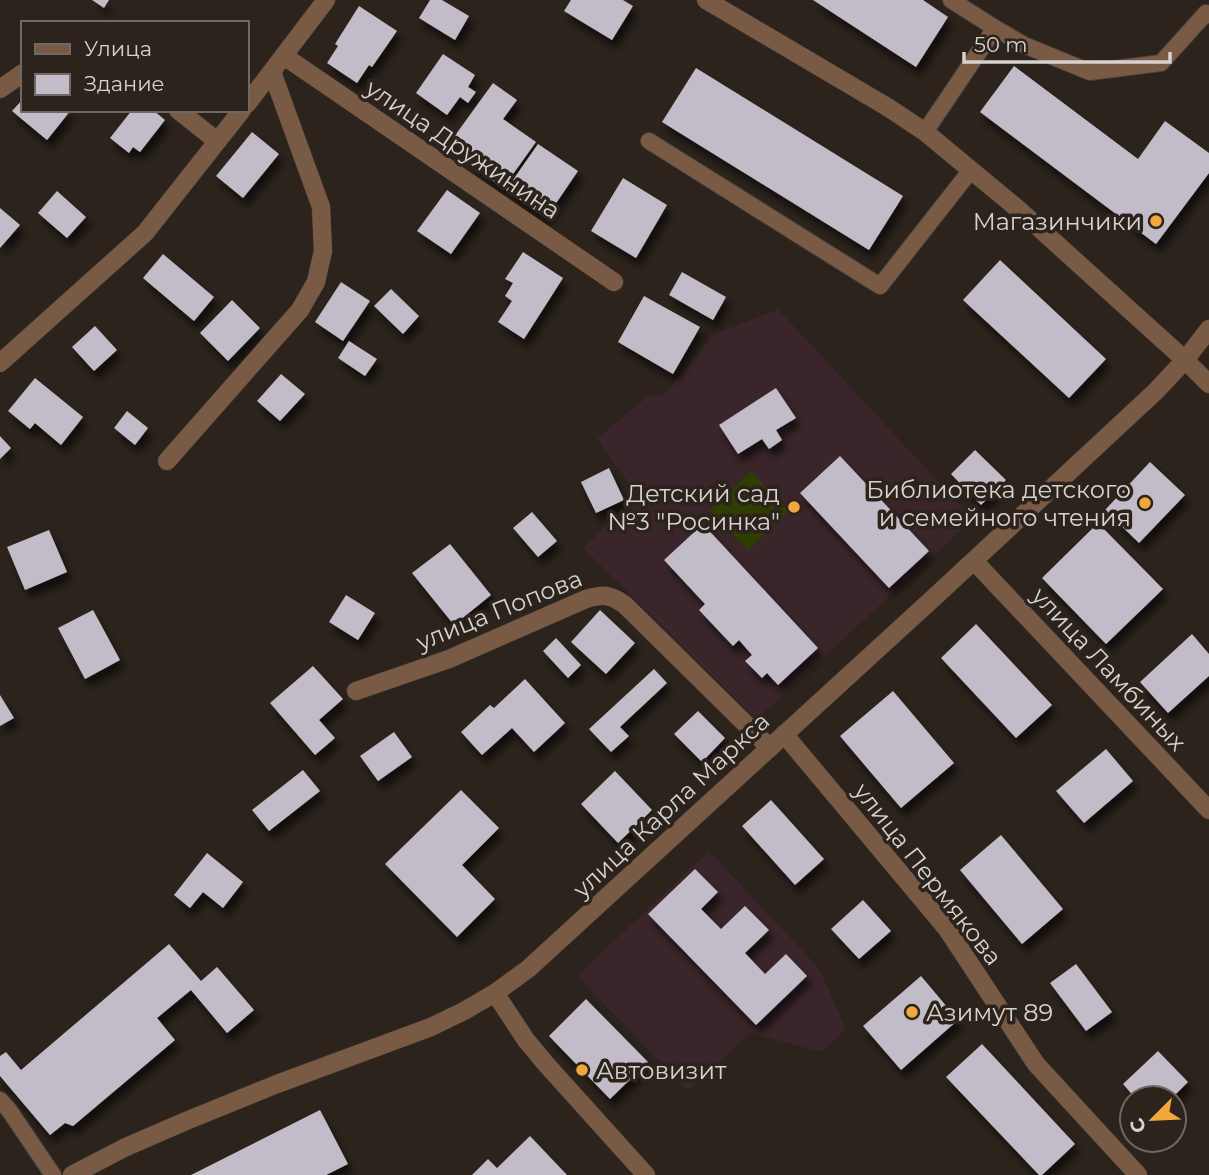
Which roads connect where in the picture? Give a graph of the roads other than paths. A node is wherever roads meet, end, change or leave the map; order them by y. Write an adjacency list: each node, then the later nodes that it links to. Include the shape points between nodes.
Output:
1 (326, 0): 6 (street)
2 (706, 0): 13 (street)
3 (951, 0): 5 (lane)
4 (1209, 15): 5 (lane, via 1206,13 1161,63 1090,72 1024,46)
5 (995, 28): 13 (lane)
6 (285, 56): 7 (street); 17 (street, улица Дружинина)
7 (272, 72): 10 (street); 22 (street, via 321,207 323,251 316,282 300,310)
8 (21, 74): 9 (street)
9 (0, 89)
10 (248, 103)
11 (181, 112): 14 (street)
12 (240, 112): 14 (street)
13 (925, 132): 16 (street)
14 (217, 141): 20 (street, via 145,233)
15 (649, 141): 16 (lane, via 880,286)
16 (971, 170): 19 (street)
17 (614, 282)
18 (1209, 329): 19 (street, улица Карла Маркса)
19 (1185, 360): 21 (street); 23 (street, улица Карла Маркса)
20 (0, 363)
21 (1209, 384)
22 (167, 461)
23 (974, 561): 25 (street, улица Карла Маркса); 27 (street, улица Ламбиных)
24 (356, 691): 26 (street, улица Попова, via 449,659 586,599 612,596)
25 (785, 734): 26 (street, улица Карла Маркса); 34 (street, улица Пермякова, via 947,929 1036,1063)
26 (769, 748): 28 (street, улица Карла Маркса, via 550,950)
27 (1209, 810)
28 (495, 993): 30 (street, улица Карла Маркса, via 431,1027 126,1147); 33 (street, via 545,1063)
29 (0, 1100): 31 (lane)
30 (92, 1170): 32 (street, улица Карла Маркса)
31 (53, 1175)
32 (72, 1175)
33 (646, 1175)
34 (1138, 1175)

